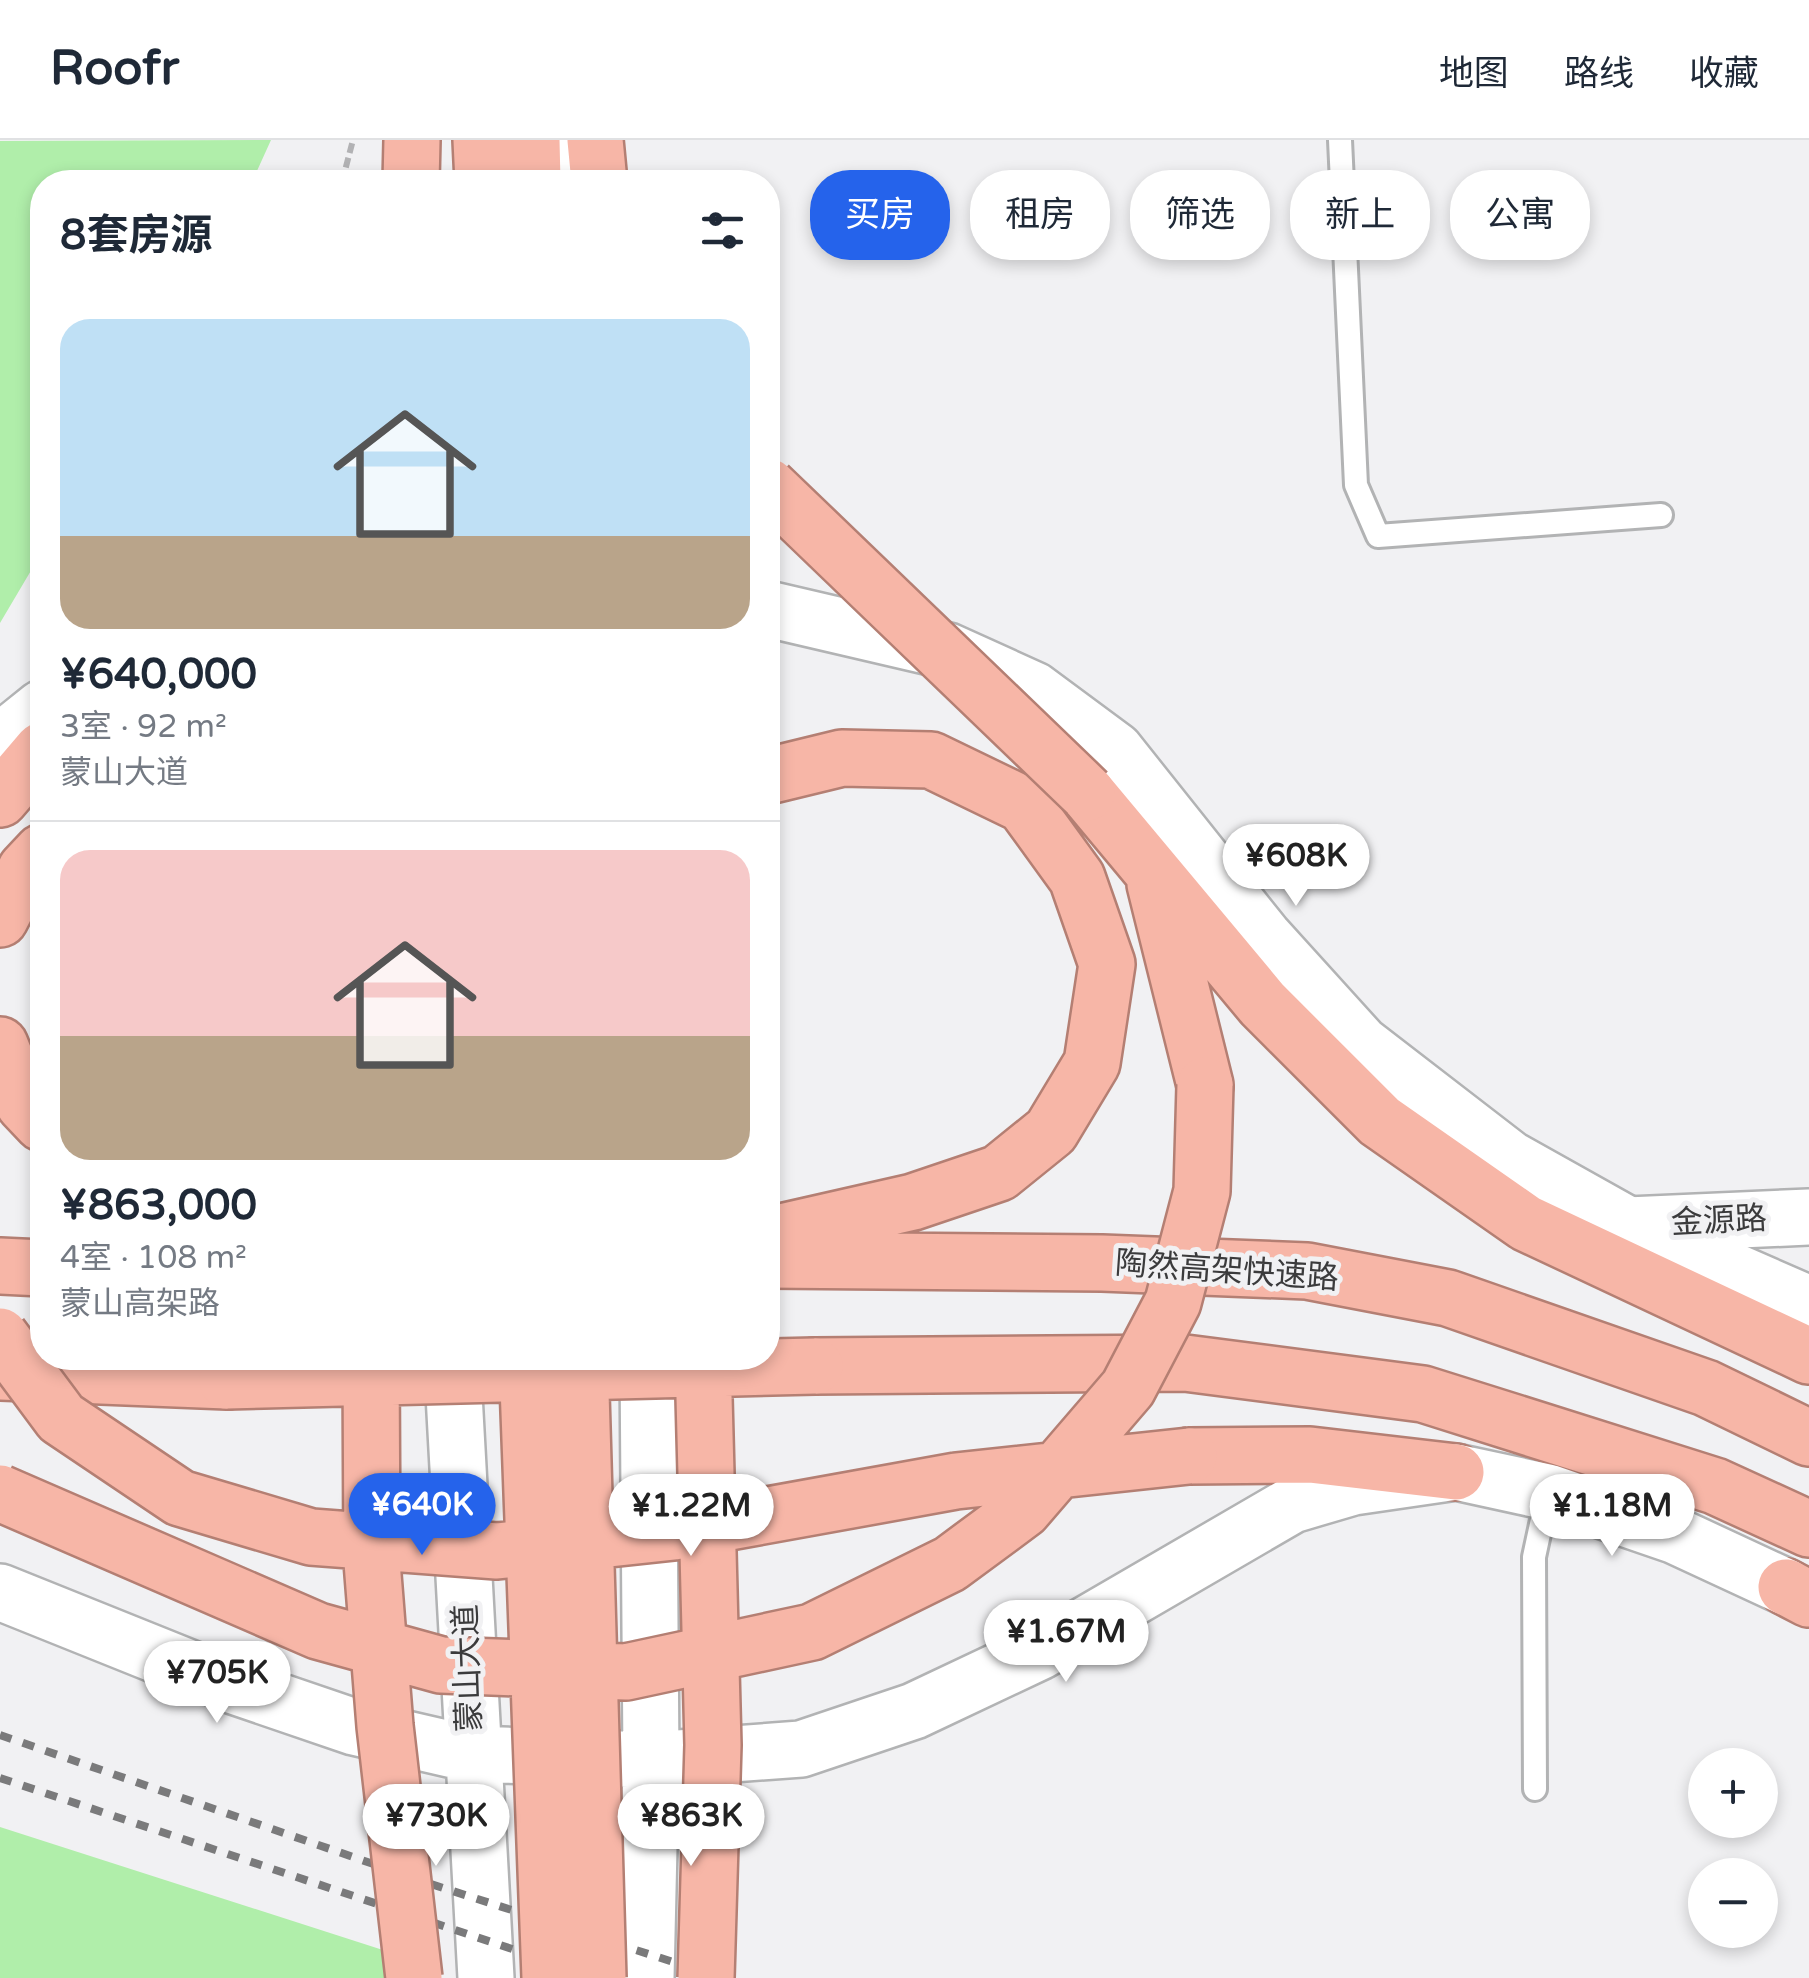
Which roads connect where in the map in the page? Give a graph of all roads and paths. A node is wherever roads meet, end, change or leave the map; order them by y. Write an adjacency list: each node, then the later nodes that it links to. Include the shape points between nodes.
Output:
1 (353, 140): 5 (path)
2 (481, 140): 6 (highway)
3 (532, 140): 7 (highway)
4 (1340, 140): 9 (lane, via 1356,485 1378,536)
5 (345, 170)
6 (482, 170)
7 (533, 170)
8 (780, 498): 16 (highway, bridge, via 1087,793)
9 (1661, 515)
10 (780, 612): 21 (main road, via 948,650 1034,690 1115,750 1264,937 1361,1044 1510,1159)
11 (30, 736): 12 (main road)
12 (18, 765): 14 (highway)
13 (780, 773): 22 (highway, via 842,758 931,760 1024,806 1077,878 1107,964 1092,1063 1051,1130 999,1174)
14 (0, 824)
15 (30, 865): 17 (highway)
16 (1152, 873): 27 (highway, via 1263,1004 1380,1121 1526,1223); 40 (highway, bridge, via 1206,1085 1202,1190 1173,1302 1128,1388 1023,1510 950,1564 812,1632 626,1672 441,1665 318,1631)
17 (0, 919)
18 (0, 1044): 19 (highway)
19 (30, 1110)
20 (1809, 1217): 21 (main road, 金源路)
21 (1628, 1225): 25 (main road)
22 (785, 1245): 37 (highway, 陶然高架快速路, via 1307,1271 1448,1298 1706,1388)
23 (0, 1266): 24 (highway)
24 (30, 1267)
25 (1809, 1304)
26 (0, 1336): 38 (highway, bridge, via 61,1418 180,1498 311,1537 497,1550 674,1532 956,1481 1189,1456 1310,1455)
27 (1809, 1356)
28 (780, 1367): 41 (highway, bridge, via 1185,1362 1424,1394 1716,1486)
29 (371, 1370): 47 (highway, bridge, via 373,1580)
30 (453, 1370): 44 (main road, 蒙山大道)
31 (527, 1370): 49 (highway, bridge)
32 (580, 1370): 50 (highway, bridge)
33 (648, 1370): 45 (main road)
34 (658, 1370): 36 (highway, bridge, via 227,1381)
35 (703, 1370): 52 (highway, bridge, via 712,1744)
36 (0, 1372)
37 (1809, 1438)
38 (1456, 1472): 39 (main road); 45 (main road, via 1353,1487 1292,1504 1039,1652 914,1711 800,1750)
39 (1548, 1492): 43 (main road, via 1676,1536); 46 (lane, via 1534,1557)
40 (0, 1493)
41 (1809, 1529)
42 (0, 1592): 44 (main road, via 354,1728)
43 (1798, 1593)
44 (471, 1754): 45 (main road); 48 (main road, 蒙山大道)
45 (650, 1760): 51 (main road)
46 (1535, 1789)
47 (414, 1978)
48 (486, 1978)
49 (550, 1978)
50 (598, 1978)
51 (646, 1978)
52 (706, 1978)

